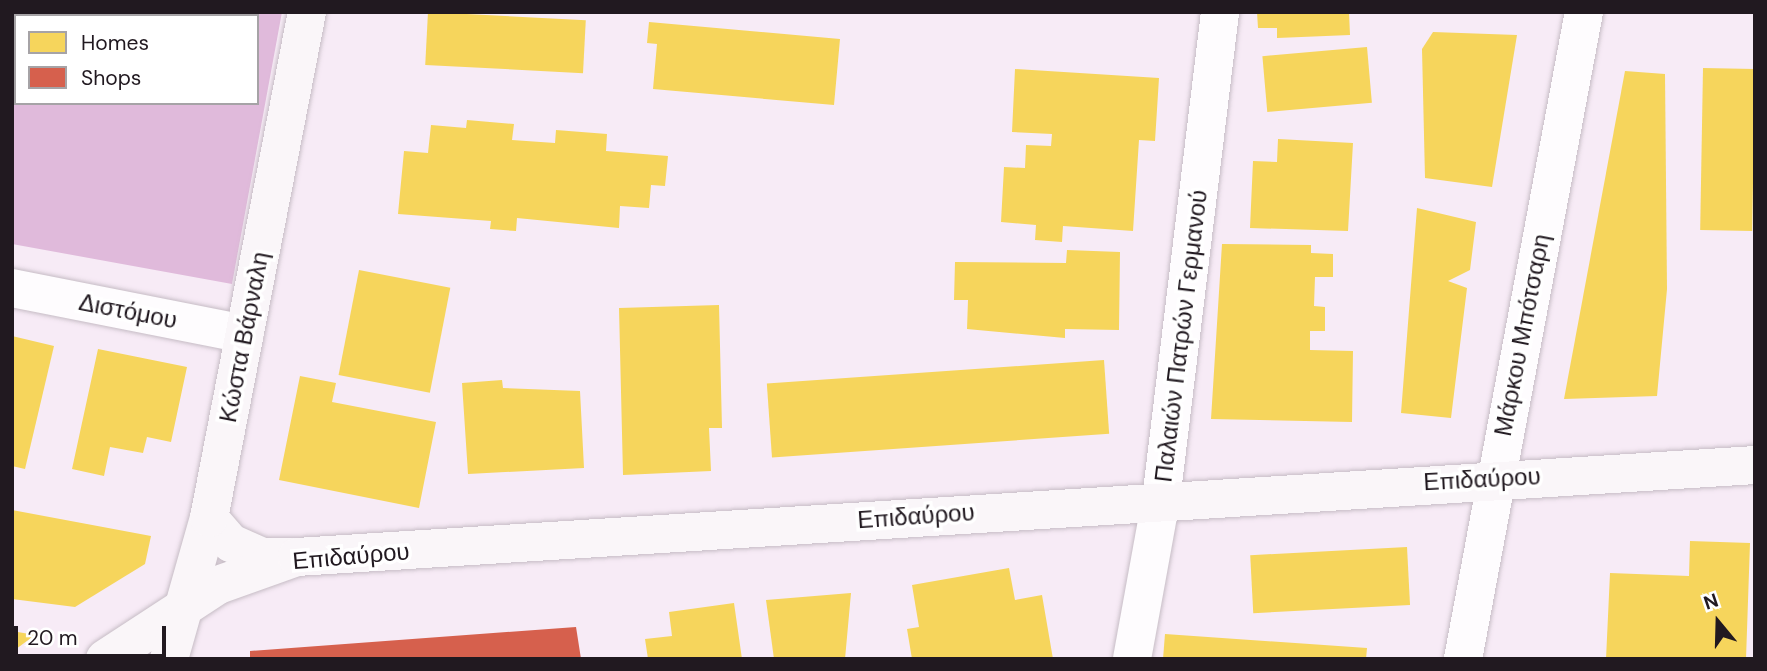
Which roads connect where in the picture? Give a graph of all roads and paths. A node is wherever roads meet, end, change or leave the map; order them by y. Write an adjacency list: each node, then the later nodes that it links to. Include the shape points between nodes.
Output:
1 (307, 12): 5 (street, Κώστα Βάρναλη)
2 (1220, 12): 8 (street, Παλαιών Πατρών Γερμανού)
3 (1584, 12): 7 (street, Μάρκου Μπότσαρη)
4 (12, 288): 5 (street, Διστόμου)
5 (245, 334): 9 (street, Κώστα Βάρναλη)
6 (1755, 465): 7 (street, Επιδαύρου)
7 (1494, 477): 8 (street, Επιδαύρου); 15 (street, Μάρκου Μπότσαρη)
8 (1161, 500): 10 (street, Επιδαύρου); 14 (street, Παλαιών Πατρών Γερμανού)
9 (208, 518): 10 (street, via 231,543 262,557); 11 (street, Κώστα Βάρναλη)
10 (297, 558): 11 (street, Επιδαύρου, via 218,585)
11 (183, 608): 12 (street, Επιδαύρου); 13 (street, Κώστα Βάρναλη)
12 (104, 659)
13 (169, 659)
14 (1132, 659)
15 (1463, 659)

